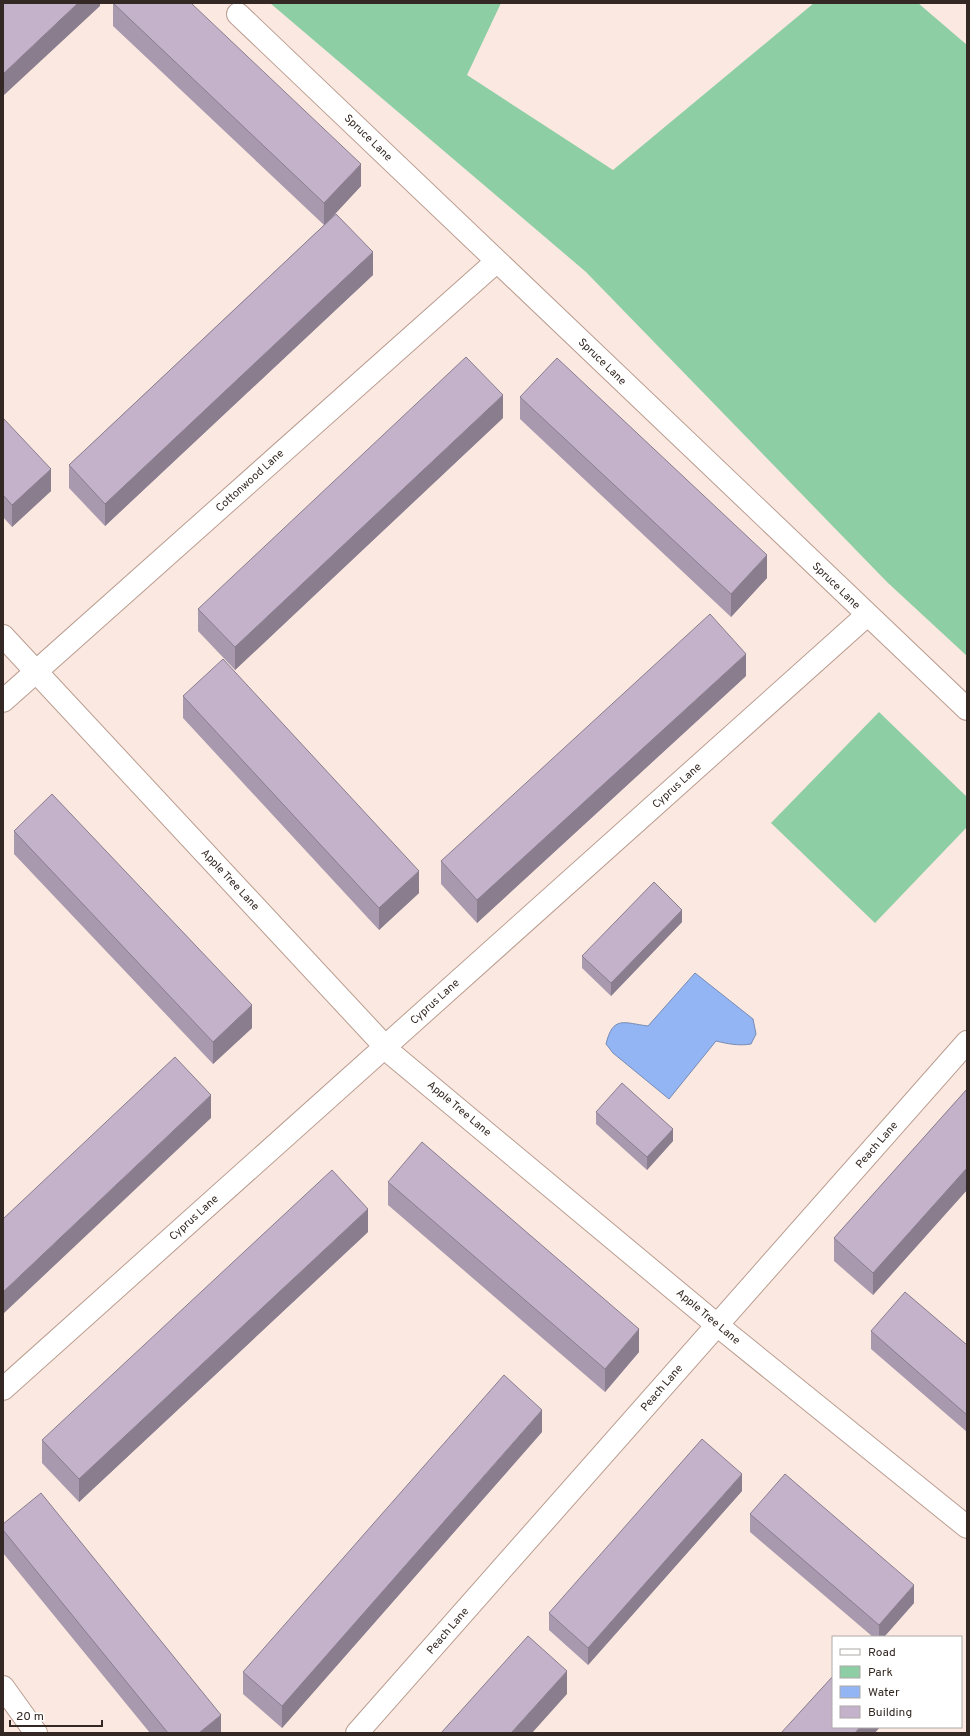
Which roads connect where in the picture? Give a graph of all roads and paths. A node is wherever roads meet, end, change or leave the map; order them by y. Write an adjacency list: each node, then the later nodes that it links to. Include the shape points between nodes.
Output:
1 (238, 14): 2 (street, Spruce Lane)
2 (497, 261): 3 (street, Spruce Lane); 5 (street, Cottonwood Lane)
3 (867, 615): 7 (street, Spruce Lane); 9 (street, Cyprus Lane)
4 (3, 636): 5 (street, Apple Tree Lane)
5 (36, 672): 6 (street, Cottonwood Lane); 9 (street, Apple Tree Lane)
6 (3, 701)
7 (967, 709)
8 (967, 1042): 10 (street, Peach Lane)
9 (385, 1046): 10 (street, Apple Tree Lane); 11 (street, Cyprus Lane)
10 (718, 1325): 12 (street, Apple Tree Lane); 15 (street, Peach Lane)
11 (3, 1389)
12 (967, 1527)
13 (3, 1687): 14 (street)
14 (36, 1733)
15 (357, 1733)

